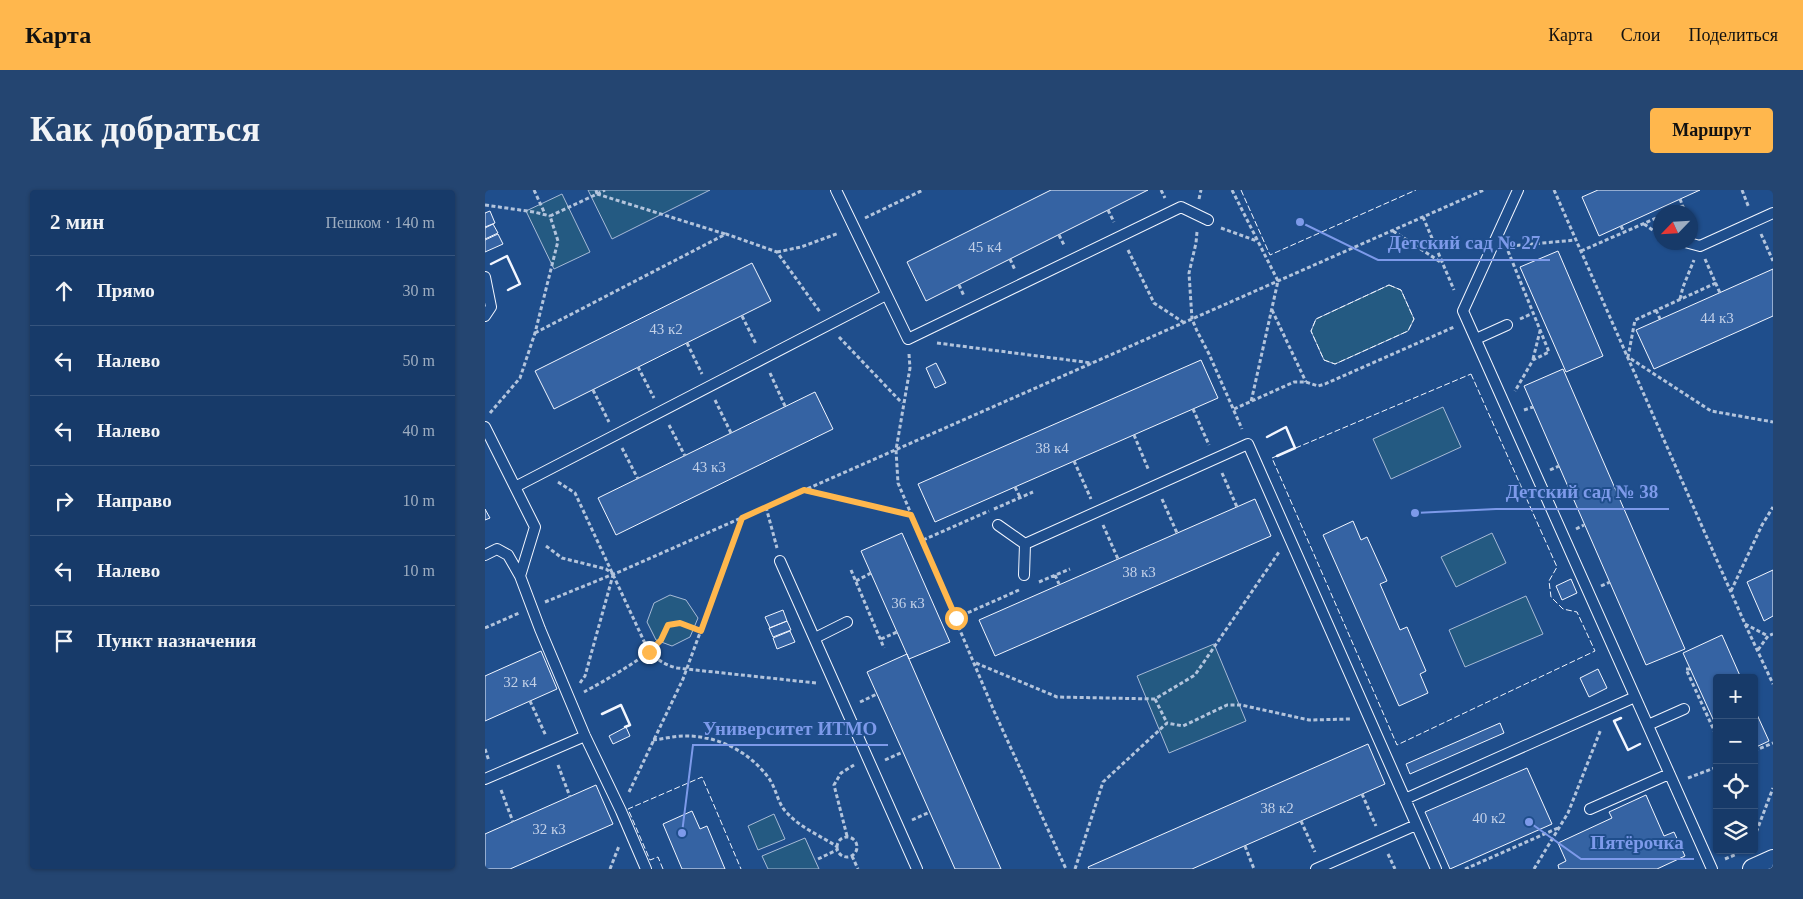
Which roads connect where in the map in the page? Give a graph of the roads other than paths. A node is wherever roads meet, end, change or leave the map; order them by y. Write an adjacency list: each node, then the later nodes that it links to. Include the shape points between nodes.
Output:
1 (836, 190): 7 (lane)
2 (1518, 190): 10 (lane, via 1463,311)
3 (1773, 214): 5 (lane)
4 (1207, 220): 7 (lane, via 1181,207 908,339)
5 (1698, 245)
6 (485, 277): 8 (lane, via 491,307)
7 (886, 296): 12 (lane)
8 (485, 316)
9 (1507, 325): 10 (lane)
10 (1476, 339): 21 (lane)
11 (485, 427): 12 (lane)
12 (515, 487): 18 (lane, via 535,527)
13 (998, 525): 14 (lane)
14 (1025, 544): 17 (lane); 27 (lane, via 1248,444)
15 (485, 555): 18 (lane, via 497,549 508,555)
16 (781, 560): 20 (lane)
17 (1024, 575)
18 (520, 576): 24 (lane)
19 (847, 622): 20 (lane)
20 (815, 638): 33 (lane)
21 (1635, 697): 23 (lane); 27 (lane)
22 (1684, 709): 23 (lane)
23 (1648, 725): 26 (lane)
24 (585, 736): 25 (lane); 32 (lane)
25 (490, 776)
26 (1672, 778): 28 (lane); 35 (lane)
27 (1405, 799): 29 (lane)
28 (1591, 809)
29 (1416, 824): 31 (lane); 34 (lane)
30 (1773, 860): 36 (street)
31 (1319, 868)
32 (646, 869)
33 (917, 869)
34 (1436, 869)
35 (1712, 869)
36 (1753, 869)

